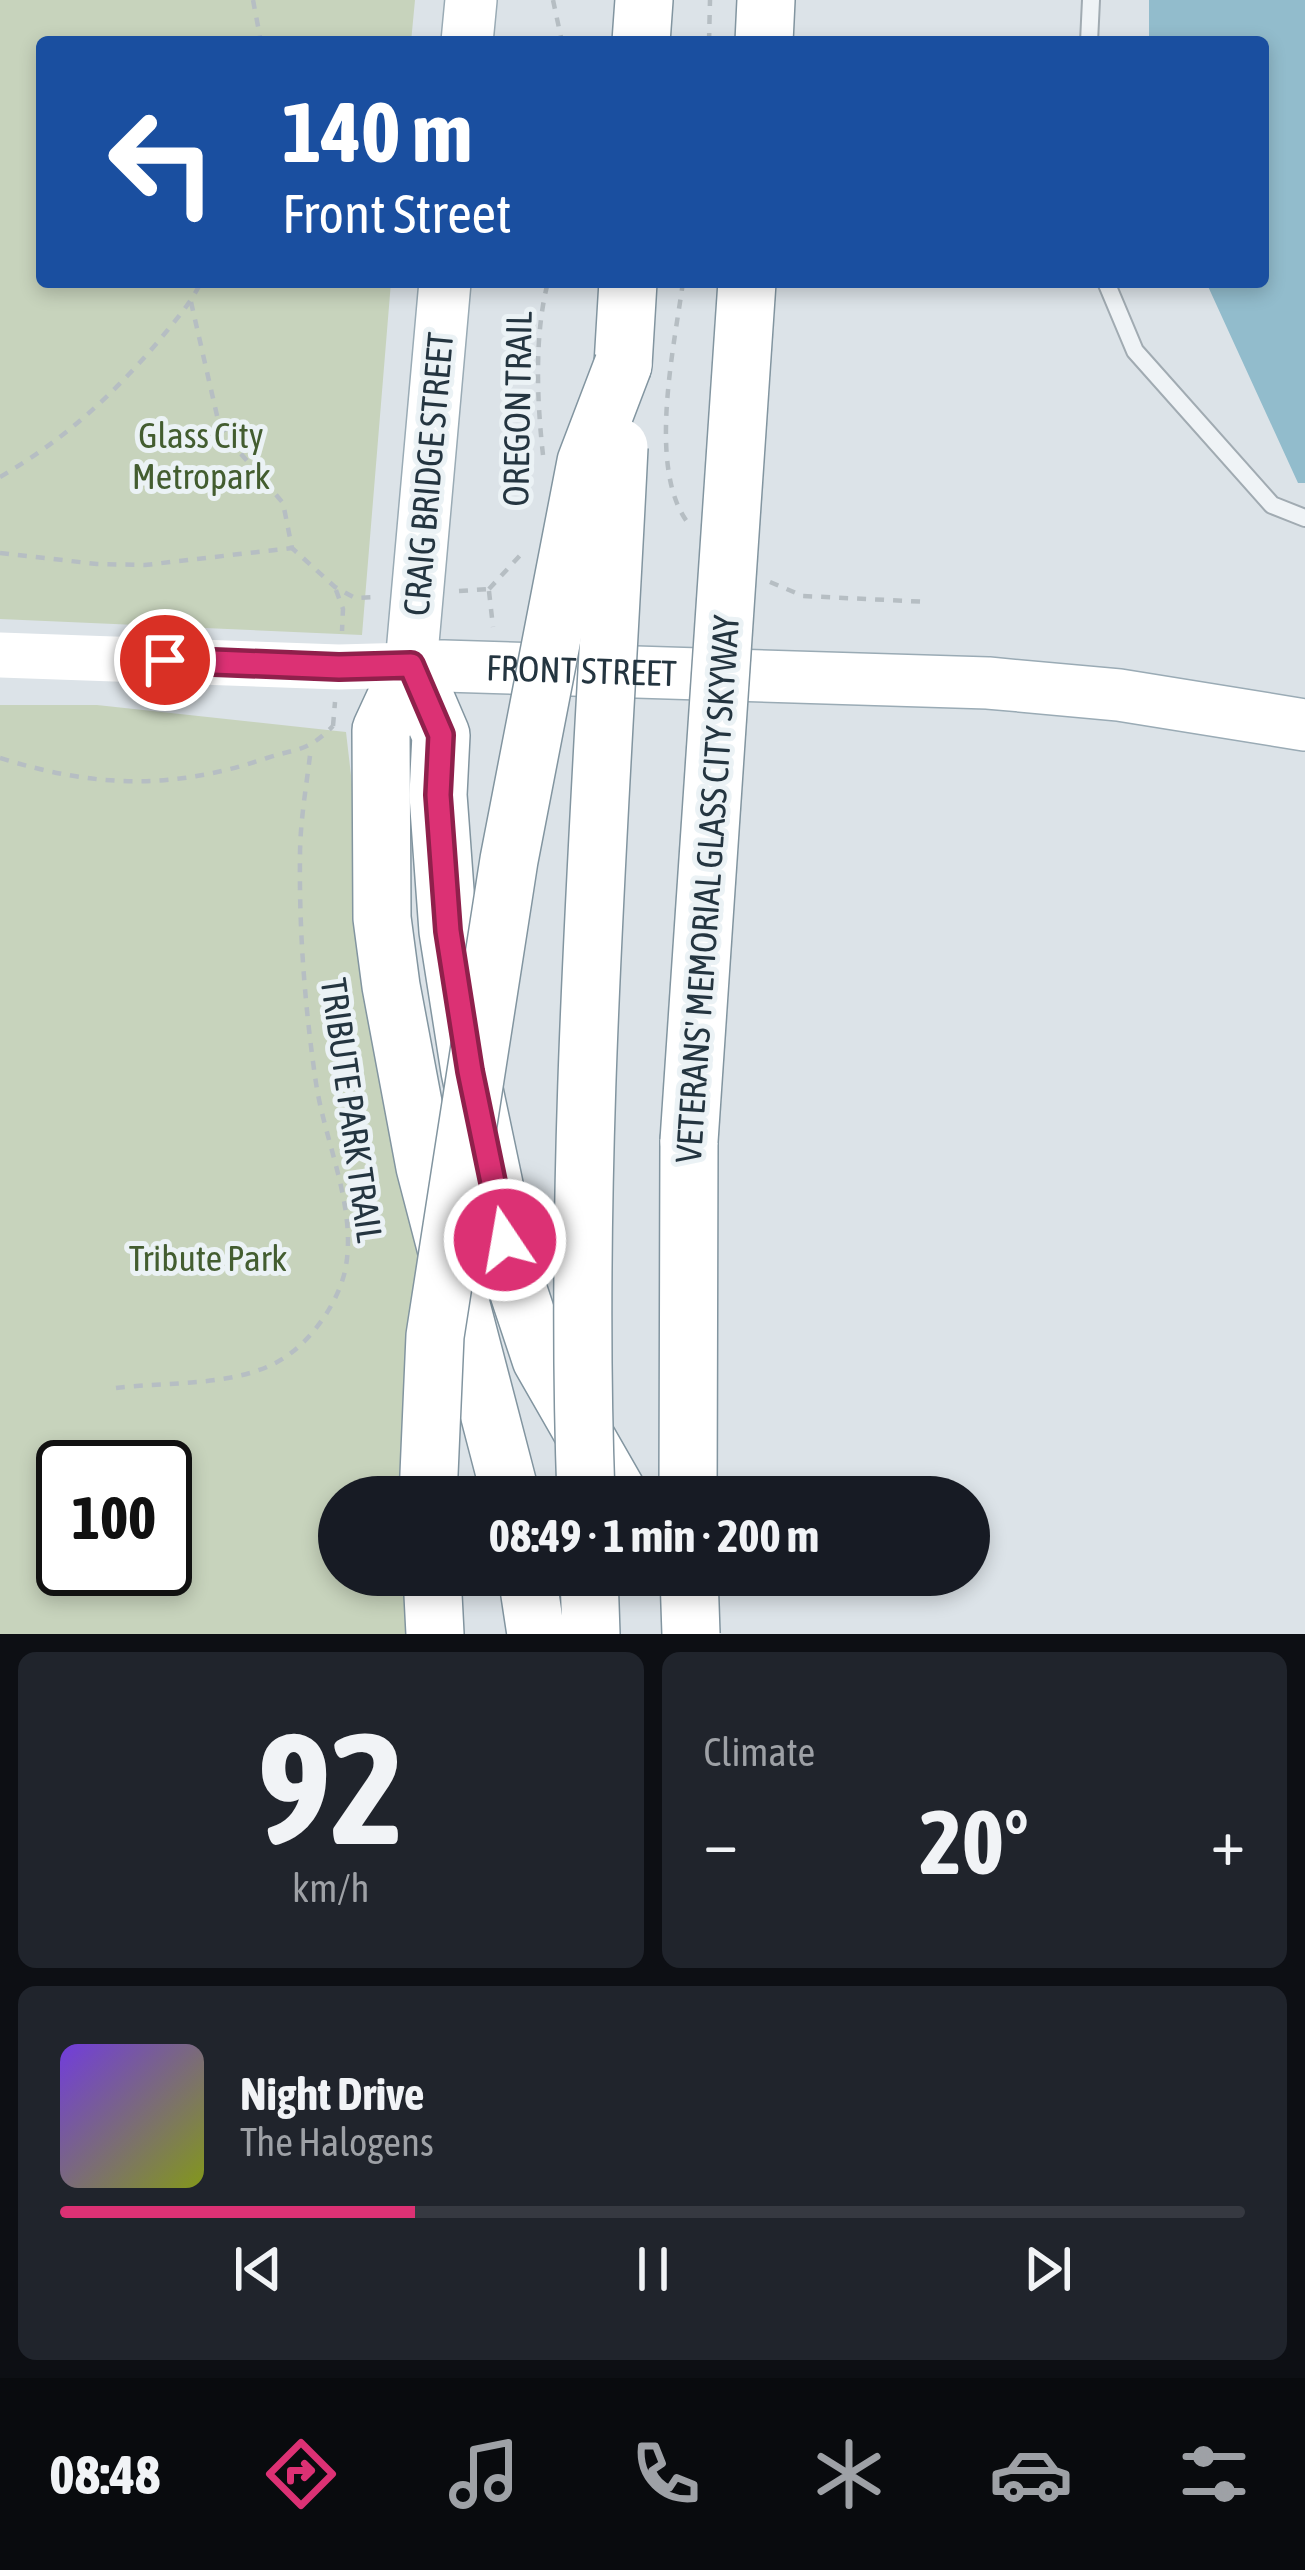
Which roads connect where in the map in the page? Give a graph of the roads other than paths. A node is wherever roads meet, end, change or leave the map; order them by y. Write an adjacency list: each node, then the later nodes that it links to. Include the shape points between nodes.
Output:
1 (471, 0): 5 (main road)
2 (644, 0): 6 (highway)
3 (766, 0): 7 (highway)
4 (1091, 0): 8 (lane)
5 (468, 36)
6 (641, 36)
7 (764, 36)
8 (1089, 36)
9 (444, 288): 16 (main road, CRAIG BRIDGE STREET)
10 (628, 288): 13 (highway)
11 (747, 288): 22 (highway, VETERANS' MEMORIAL GLASS CITY SKYWAY, bridge, via 689,1142)
12 (1109, 288): 14 (lane, via 1136,351 1272,505)
13 (623, 365): 18 (highway, bridge, via 586,462 509,860 435,1336); 20 (highway, bridge, via 586,1136)
14 (1305, 518)
15 (0, 655): 16 (main road, FRONT STREET)
16 (411, 665): 17 (main road, FRONT STREET, via 988,682); 19 (highway, via 380,730 391,986 425,1167); 21 (highway, via 441,735 448,931 513,1275 541,1359)
17 (1305, 725)
18 (429, 1476)
19 (506, 1476)
20 (585, 1476)
21 (608, 1476)
22 (688, 1476)
23 (433, 1596): 29 (highway)
24 (530, 1596): 30 (highway)
25 (590, 1596): 31 (highway)
26 (678, 1596): 33 (highway)
27 (690, 1596): 32 (highway, bridge)
28 (694, 1596): 33 (highway, bridge)
29 (435, 1634)
30 (536, 1634)
31 (591, 1634)
32 (691, 1634)
33 (701, 1634)

